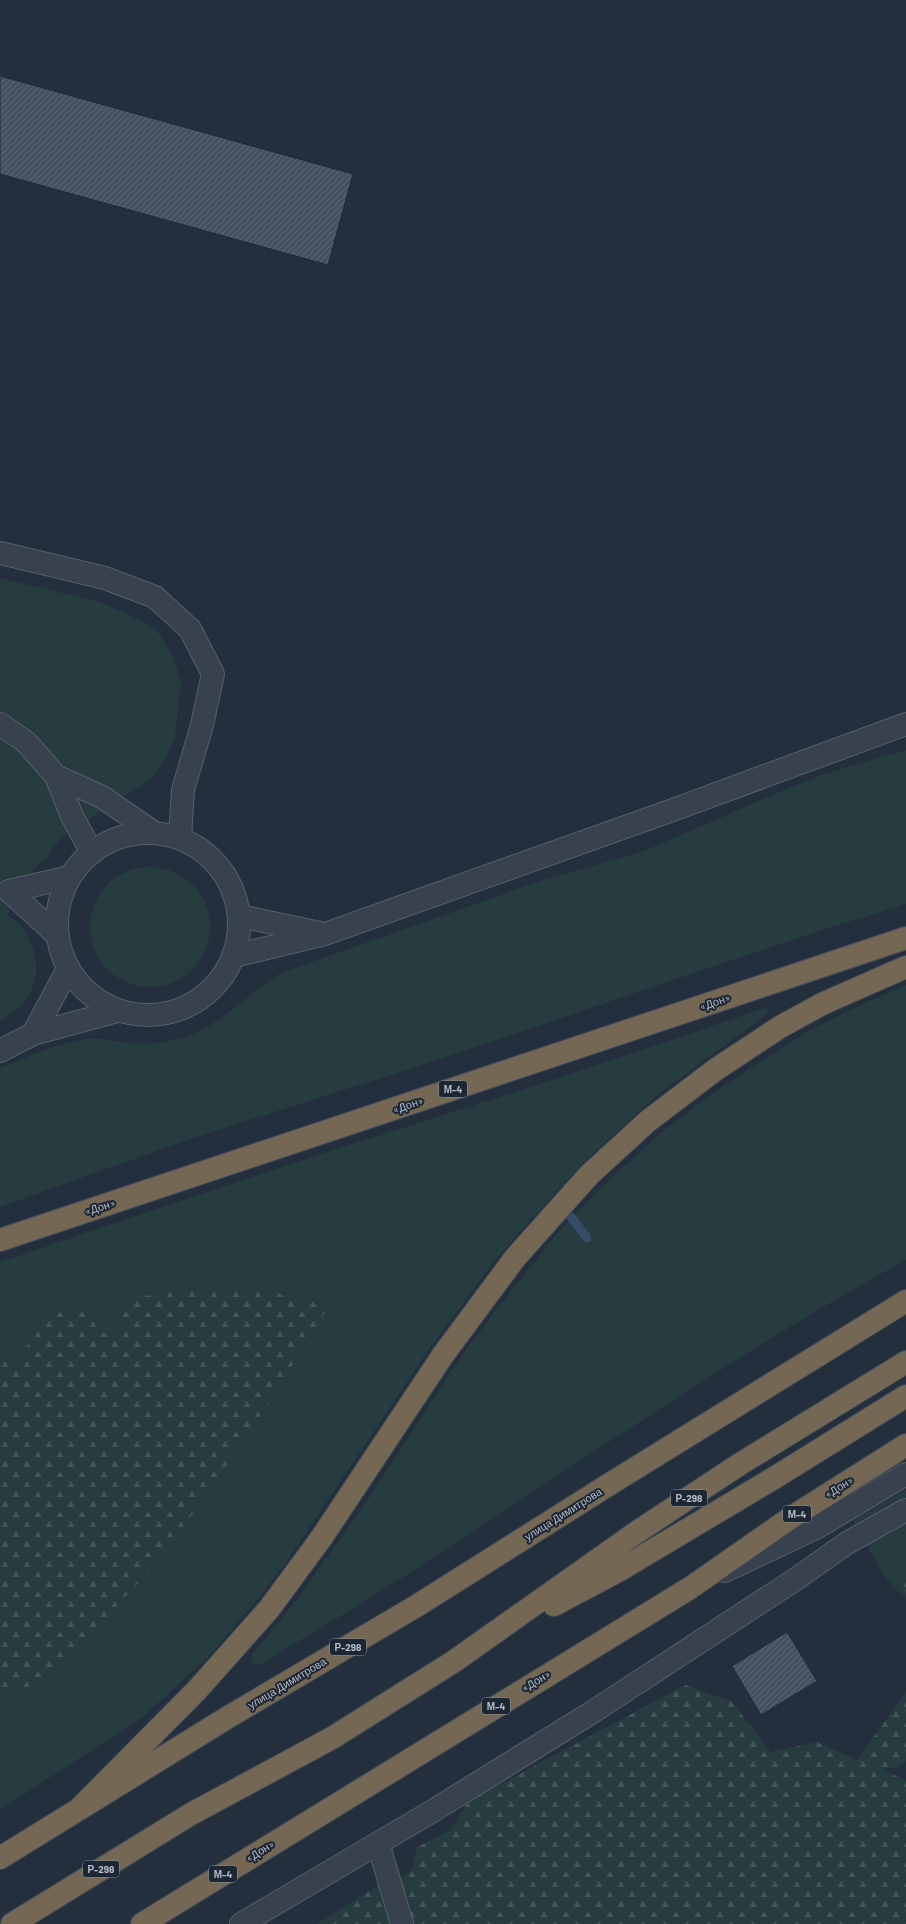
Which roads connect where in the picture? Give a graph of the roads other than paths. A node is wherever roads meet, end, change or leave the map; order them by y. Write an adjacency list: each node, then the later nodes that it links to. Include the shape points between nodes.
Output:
1 (0, 553): 6 (street, via 105,578 155,597 190,629 213,674 202,725 183,790)
2 (0, 724): 4 (street, via 26,742)
3 (906, 724): 11 (street)
4 (56, 776): 5 (street, via 102,797); 7 (street, via 72,816)
5 (153, 832): 6 (street); 7 (street, via 124,836 104,844)
6 (180, 838): 10 (street, via 206,852 225,874 233,888)
7 (92, 853): 8 (street, via 80,863)
8 (70, 877): 9 (street); 12 (street, via 58,908)
9 (5, 890): 12 (street)
10 (240, 916): 11 (street); 14 (street)
11 (325, 934): 14 (street)
12 (57, 935): 16 (street)
13 (906, 938): 20 (highway, «Дон» / М-4)
14 (234, 956): 17 (street, via 221,981 196,1003 172,1013 137,1016)
15 (906, 967): 29 (highway, via 824,1003 774,1031 715,1070 654,1116 589,1175 515,1258 443,1354 322,1537 269,1609 197,1690)
16 (68, 969): 17 (street, via 88,994); 18 (street)
17 (118, 1011): 18 (street)
18 (33, 1034): 19 (street)
19 (0, 1051)
20 (0, 1240)
21 (906, 1301): 29 (highway, улица Димитрова / Р-298, via 418,1606 230,1716)
22 (906, 1362): 28 (highway, Р-298, via 740,1464 637,1532)
23 (906, 1396): 28 (highway, via 618,1571)
24 (906, 1445): 27 (highway, «Дон» / М-4, via 792,1517)
25 (906, 1474): 27 (street, via 816,1528)
26 (906, 1510): 30 (street, via 846,1543 796,1579 591,1713)
27 (690, 1588): 33 (highway, «Дон» / М-4)
28 (478, 1644): 32 (highway, Р-298, via 332,1738 191,1814)
29 (80, 1808): 31 (highway, улица Димитрова / Р-298)
30 (378, 1843): 34 (street); 35 (street)
31 (0, 1858)
32 (12, 1924)
33 (142, 1924)
34 (241, 1924)
35 (402, 1924)

